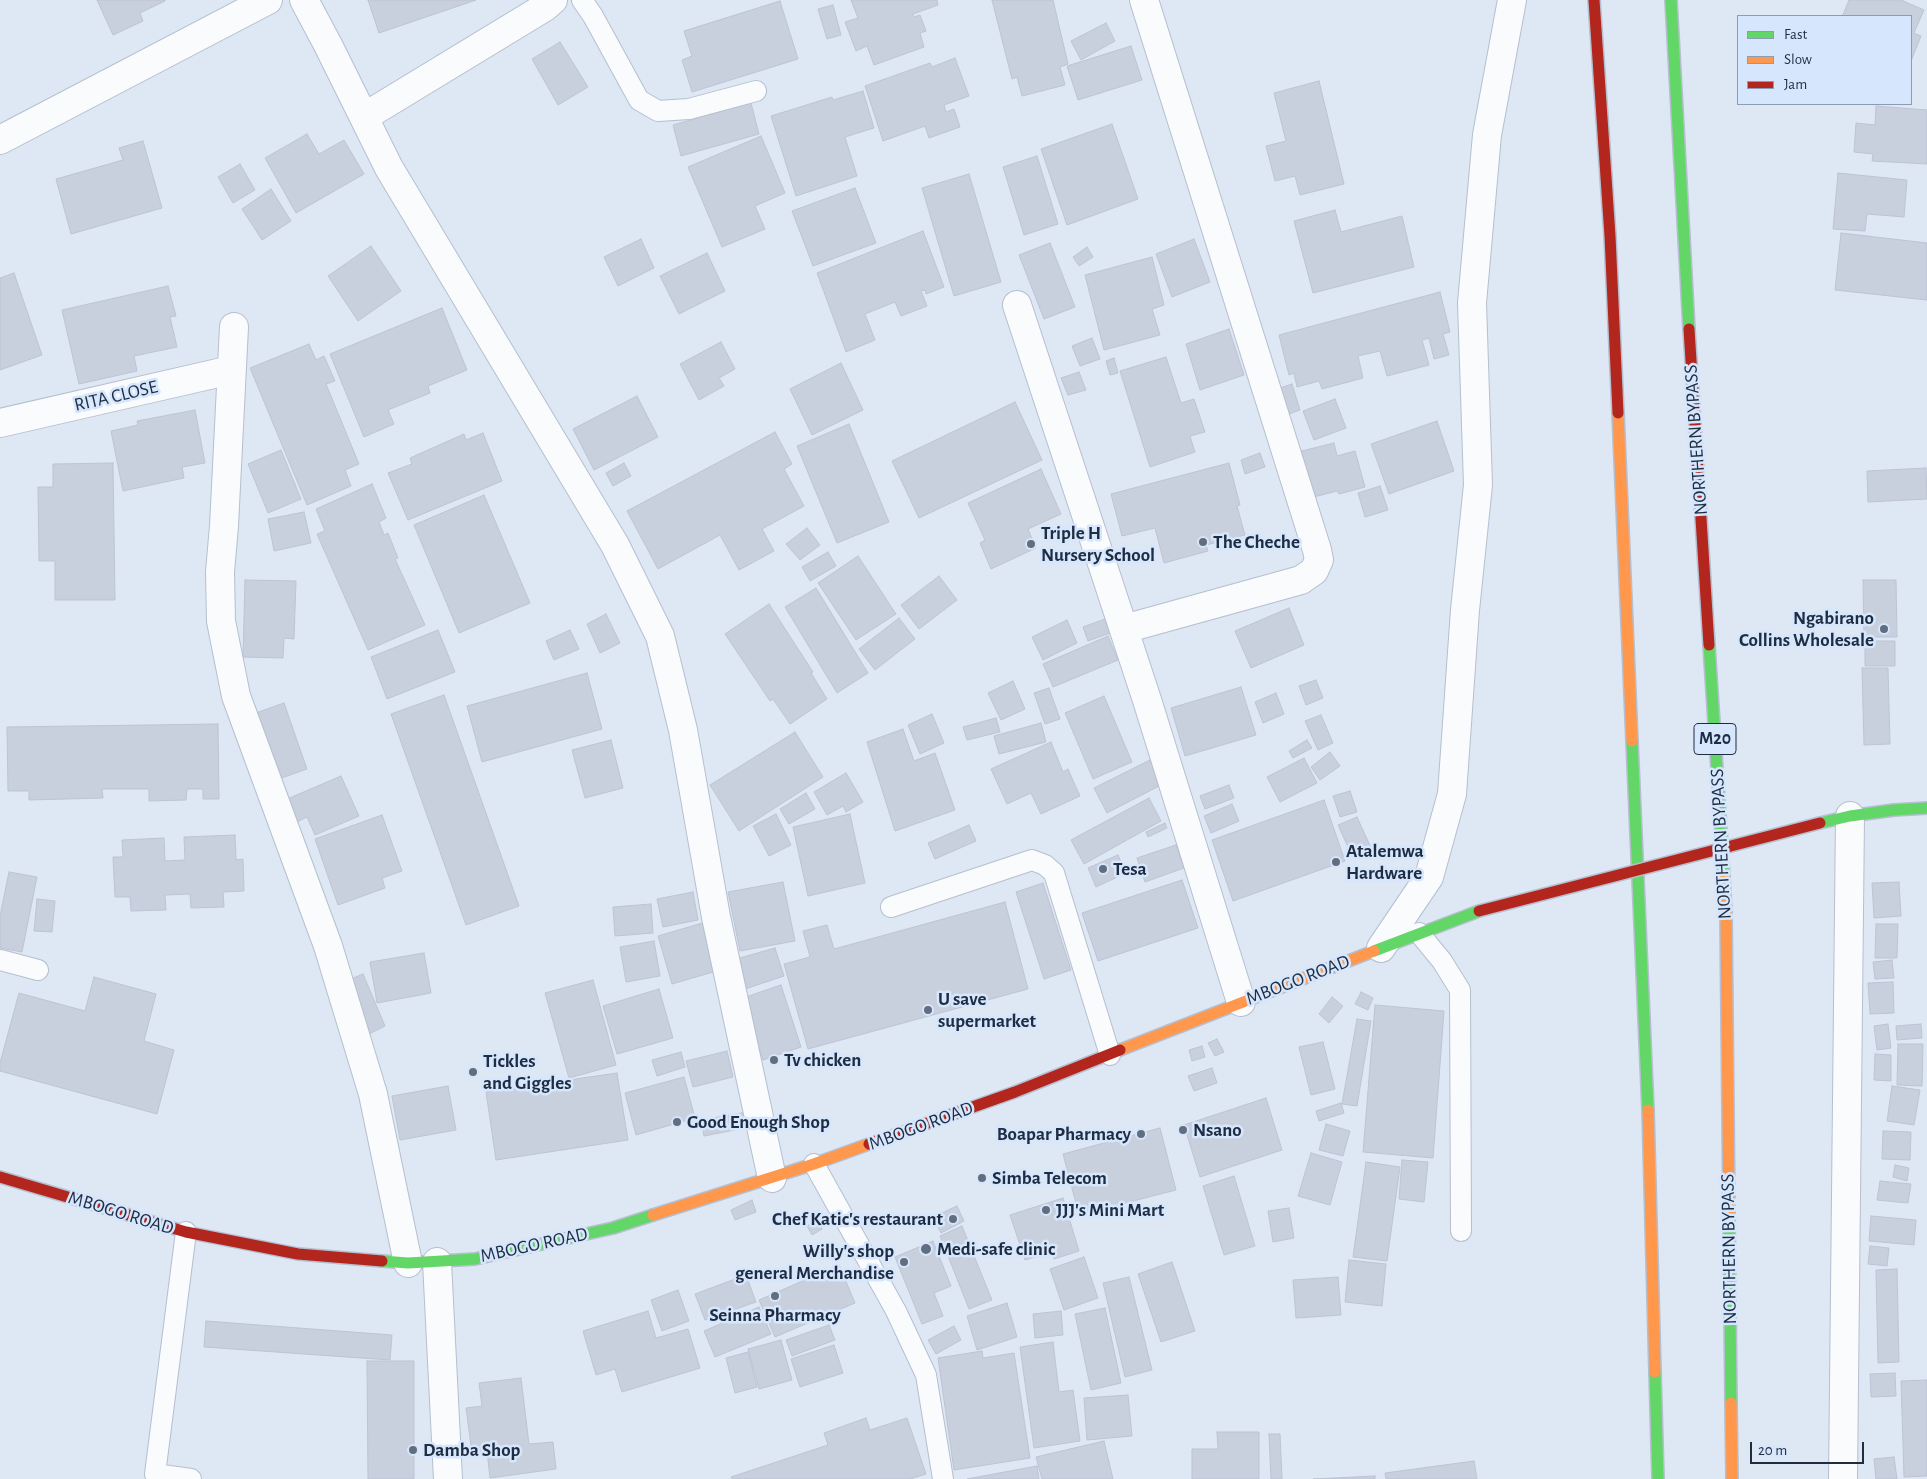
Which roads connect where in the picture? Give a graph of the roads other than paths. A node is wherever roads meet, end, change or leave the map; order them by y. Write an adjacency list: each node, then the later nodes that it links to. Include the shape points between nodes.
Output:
1 (268, 0): 11 (street)
2 (304, 0): 10 (street)
3 (553, 0): 10 (street)
4 (582, 0): 9 (lane, via 639,100 658,111 689,109)
5 (1144, 0): 16 (street, via 1319,560 1314,571 1301,580)
6 (1512, 0): 21 (street, via 1487,134 1472,303 1478,485 1452,794 1429,877)
7 (1594, 0): 37 (main road, via 1610,236 1650,1158)
8 (1671, 0): 38 (main road, NORTHERN BYPASS / M20, via 1678,161 1726,914)
9 (756, 91)
10 (364, 117): 28 (street, via 389,168 615,545 660,636 683,730 716,917)
11 (0, 140)
12 (1017, 304): 16 (street)
13 (234, 327): 14 (street)
14 (231, 370): 15 (street, RITA CLOSE); 32 (street, via 220,572 221,621 236,696 328,946 370,1085)
15 (0, 423)
16 (1124, 629): 24 (street)
17 (1927, 808): 18 (main road, MBOGO ROAD)
18 (1850, 816): 20 (main road, MBOGO ROAD, bridge, via 1479,911); 39 (street)
19 (891, 907): 25 (lane, via 1032,860 1045,865 1054,873)
20 (1419, 933): 21 (main road, MBOGO ROAD); 29 (lane, via 1460,990)
21 (1381, 948): 24 (main road, MBOGO ROAD)
22 (0, 960): 23 (lane)
23 (38, 970)
24 (1241, 1002): 25 (main road, MBOGO ROAD)
25 (1110, 1055): 26 (main road, MBOGO ROAD)
26 (814, 1164): 28 (main road, MBOGO ROAD); 36 (lane, via 896,1311 926,1375)
27 (0, 1177): 30 (main road, MBOGO ROAD)
28 (772, 1178): 31 (main road, MBOGO ROAD, via 612,1228 475,1259)
29 (1461, 1231)
30 (186, 1232): 32 (main road, MBOGO ROAD, via 298,1254); 33 (lane)
31 (437, 1262): 32 (main road, MBOGO ROAD); 35 (street)
32 (408, 1263)
33 (152, 1477): 34 (lane)
34 (191, 1479)
35 (448, 1479)
36 (943, 1479)
37 (1658, 1479)
38 (1732, 1479)
39 (1843, 1479)

